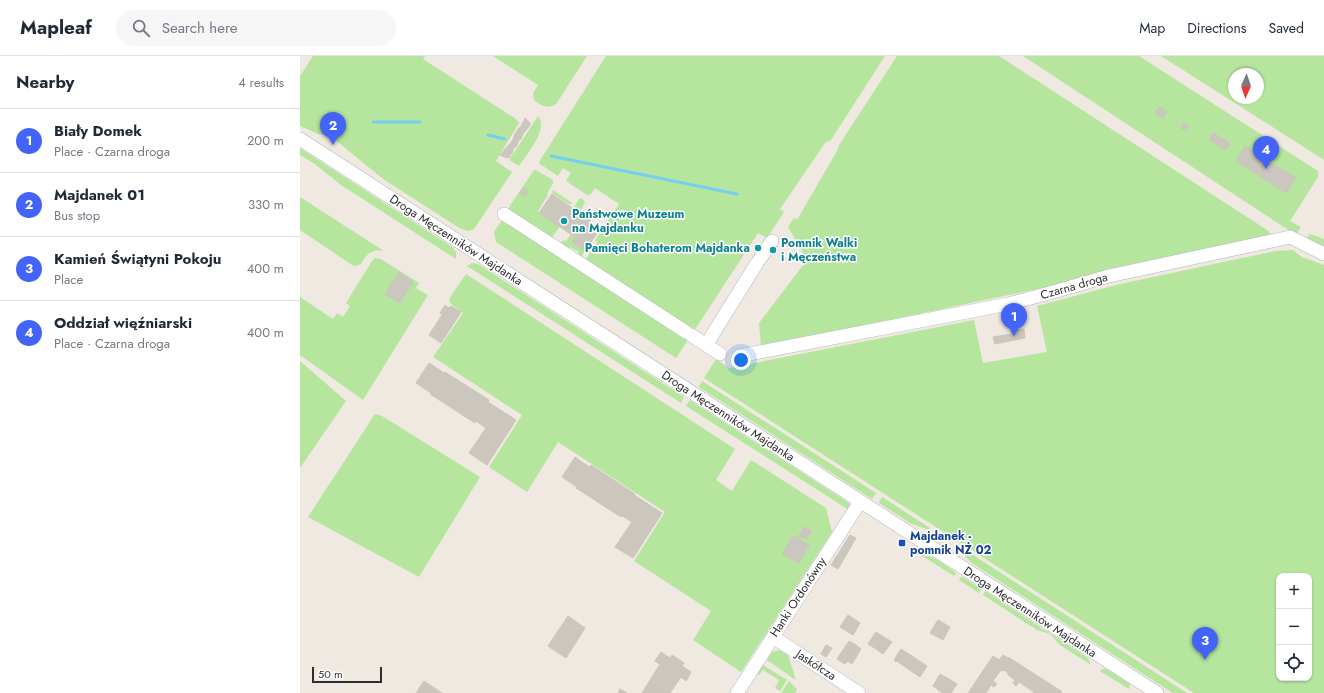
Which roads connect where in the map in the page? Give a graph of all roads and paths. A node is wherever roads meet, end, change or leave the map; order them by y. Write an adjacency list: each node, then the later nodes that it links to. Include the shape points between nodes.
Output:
1 (300, 139): 6 (street, Droga Męczenników Majdanka)
2 (504, 214): 5 (street)
3 (772, 241): 5 (street)
4 (1324, 254): 5 (street, Czarna droga, via 1290,238 1109,276 1008,304 730,356)
5 (706, 345)
6 (860, 502): 7 (street, Hanki Ordonówny); 10 (street, Droga Męczenników Majdanka)
7 (773, 637): 8 (street, Hanki Ordonówny); 9 (street, Jaskółcza)
8 (737, 693)
9 (859, 693)
10 (1157, 693)

